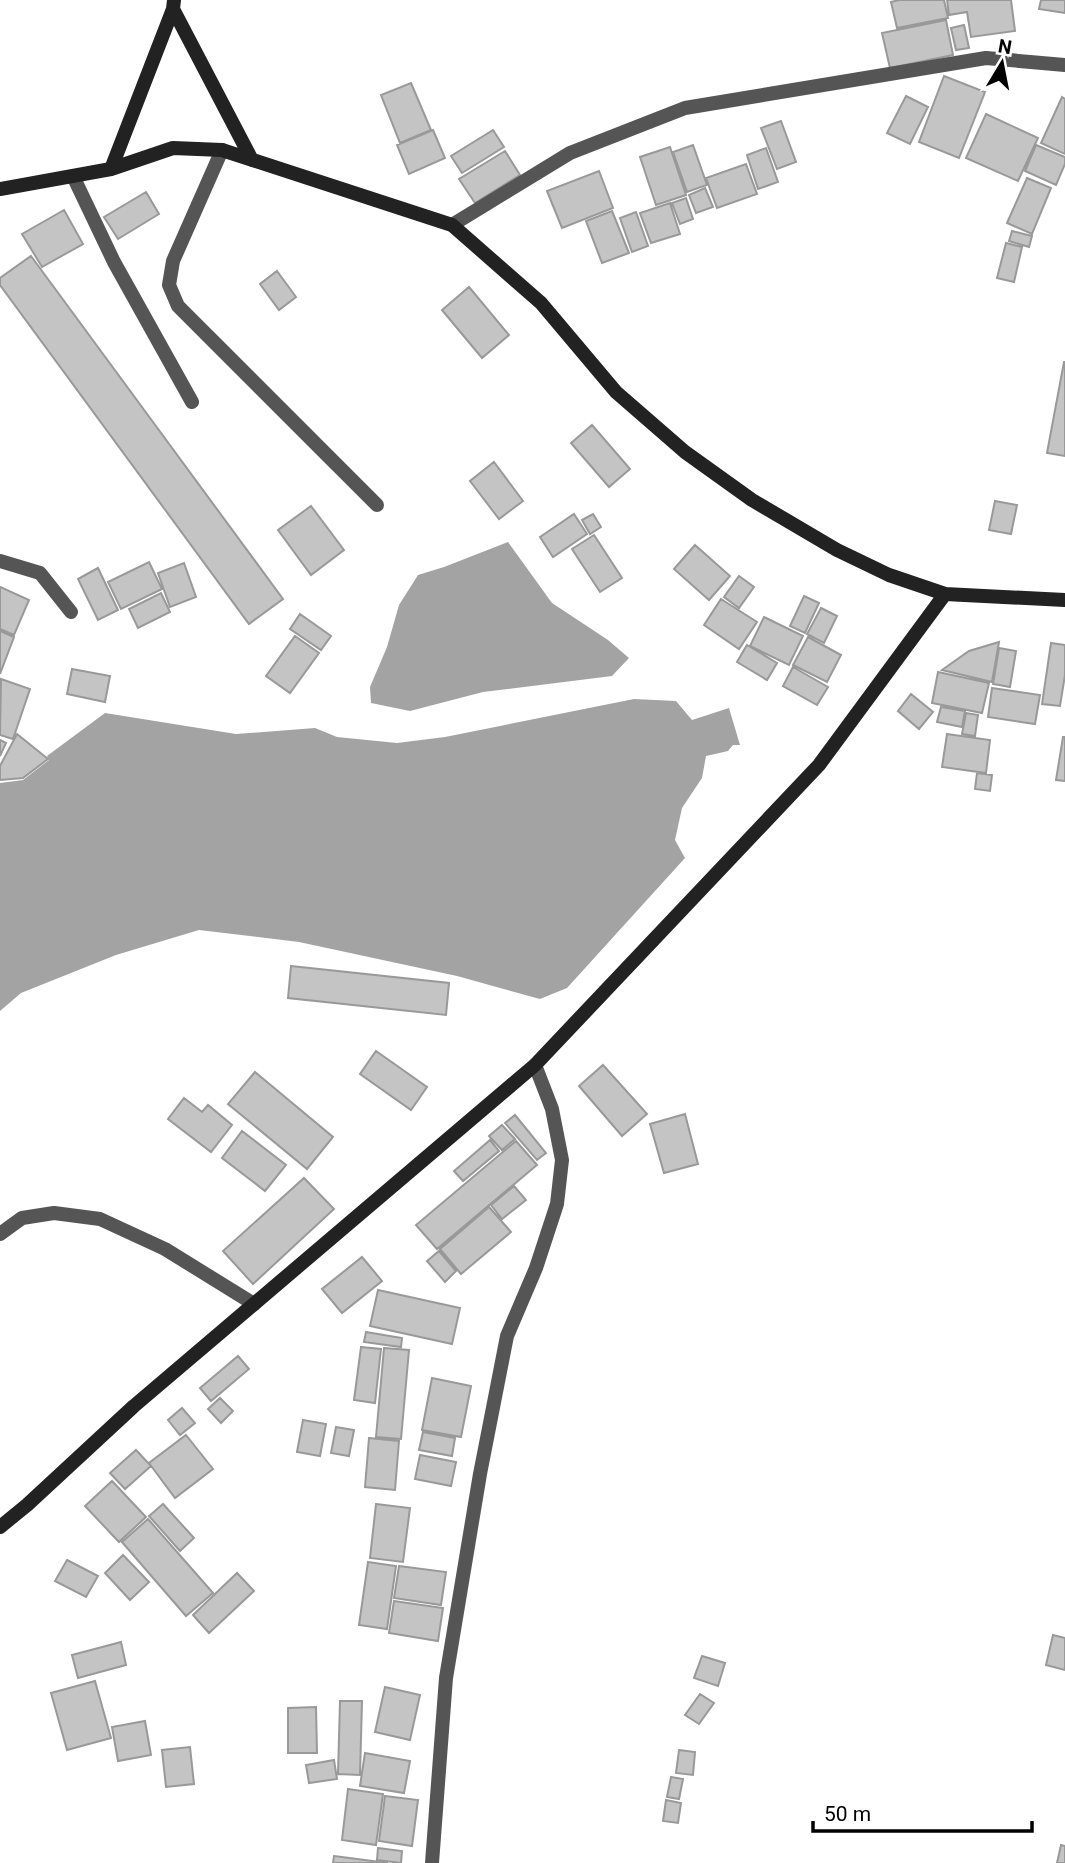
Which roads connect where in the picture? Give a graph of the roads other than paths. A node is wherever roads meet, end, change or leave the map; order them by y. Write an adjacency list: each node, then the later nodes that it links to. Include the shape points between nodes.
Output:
1 (174, 5): 4 (main road); 5 (main road)
2 (1065, 65): 8 (street, via 986,58 685,108 570,153)
3 (222, 150): 4 (main road); 5 (main road, via 173,148); 10 (street, via 173,261 169,285 173,295 178,306)
4 (252, 160): 8 (main road)
5 (111, 169): 6 (main road)
6 (72, 176): 7 (main road); 9 (street)
7 (0, 189)
8 (452, 225): 12 (main road, via 541,303 616,392 685,452 752,500 836,550)
9 (192, 402)
10 (377, 505)
11 (0, 561): 14 (street, via 40,573)
12 (945, 594): 13 (main road); 15 (main road, via 819,765)
13 (1065, 600)
14 (71, 612)
15 (535, 1065): 17 (main road); 19 (street, via 552,1109 562,1160 557,1204 507,1336 480,1474 446,1678)
16 (0, 1234): 17 (street, via 22,1218 54,1213 100,1219 164,1249)
17 (254, 1304): 18 (main road)
18 (0, 1527)
19 (432, 1863)

